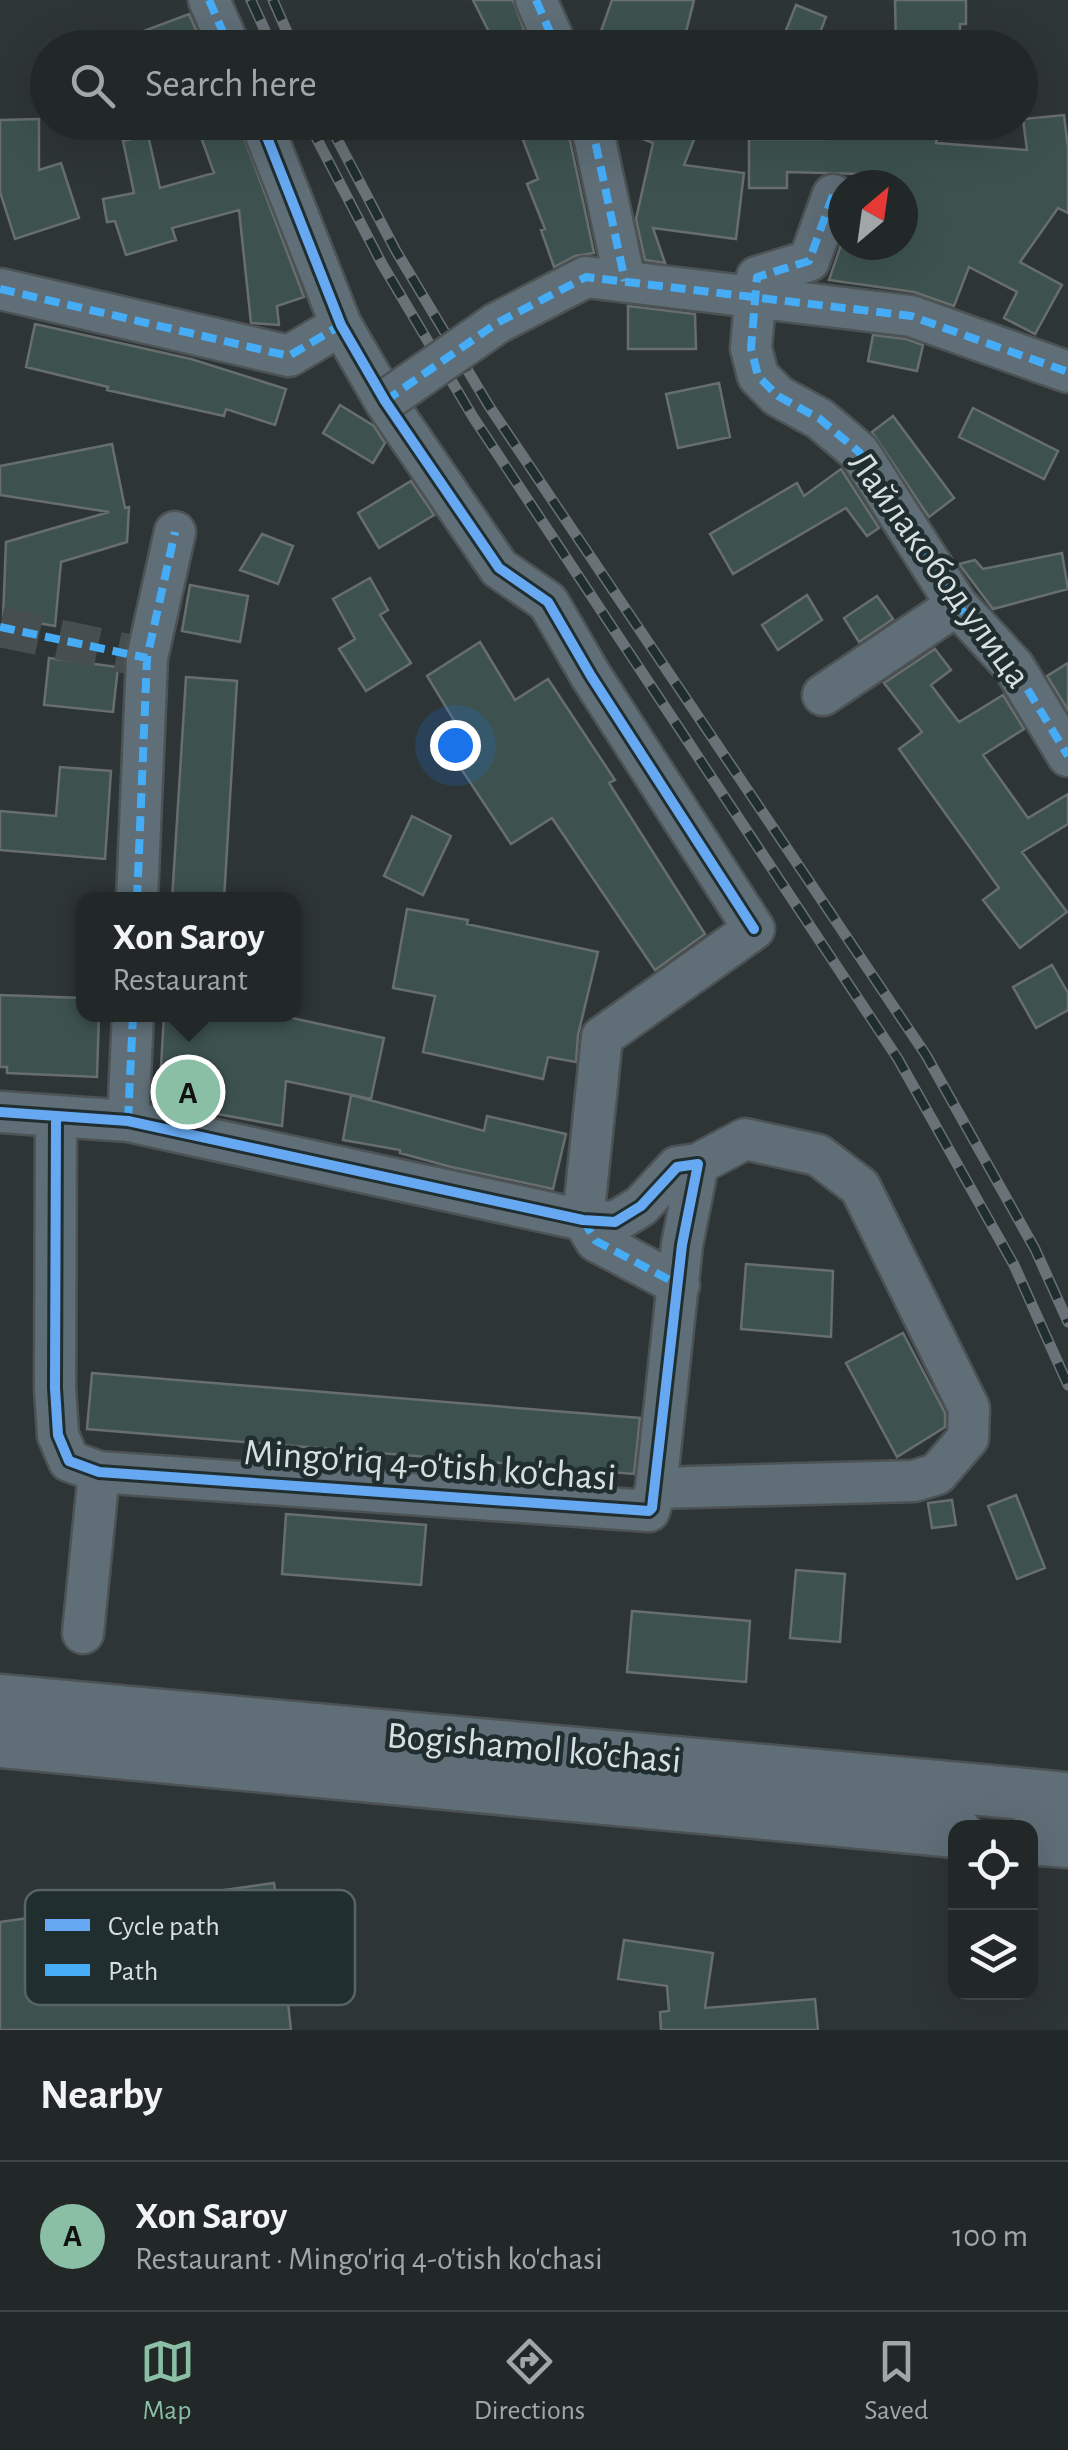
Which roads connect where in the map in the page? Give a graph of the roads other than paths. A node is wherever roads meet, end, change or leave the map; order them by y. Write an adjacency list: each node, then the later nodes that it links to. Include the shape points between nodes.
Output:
1 (209, 0): 3 (street)
2 (536, 0): 4 (street)
3 (222, 30)
4 (549, 30)
5 (267, 140): 11 (street)
6 (595, 140): 8 (street)
7 (828, 209): 10 (street, via 810,261 757,277)
8 (625, 281): 10 (street); 13 (street, bridge, via 586,277 497,323)
9 (0, 289): 11 (street, via 289,356)
10 (753, 299): 12 (street, via 911,316); 15 (street, Лайлакобод улица, via 751,348 758,376 859,452)
11 (341, 324): 13 (street)
12 (1068, 372)
13 (385, 401): 24 (street, via 499,568 548,602 754,929 602,1037)
14 (174, 532): 18 (street, via 147,658)
15 (957, 606): 16 (street); 17 (street, Лайлакобод улица, via 1014,667)
16 (823, 695)
17 (1068, 756)
18 (138, 892)
19 (133, 1022): 22 (street)
20 (0, 1112): 21 (street)
21 (56, 1117): 22 (street); 26 (street, via 58,1435 69,1460)
22 (128, 1121): 24 (street)
23 (698, 1164): 24 (street, via 677,1167 641,1206 615,1222); 25 (street, Mingo'riq 4-o'tish ko'chasi); 27 (street, via 745,1138 818,1155 860,1188 969,1408 968,1438 937,1474 914,1481)
24 (583, 1220): 25 (street, via 596,1241)
25 (679, 1285): 27 (street, Mingo'riq 4-o'tish ko'chasi)
26 (99, 1472): 27 (street, Mingo'riq 4-o'tish ko'chasi, via 649,1511); 28 (street)
27 (656, 1488)
28 (84, 1633)
29 (0, 1700): 31 (main road, Bogishamol ko'chasi)
30 (0, 1742): 32 (main road, Bogishamol ko'chasi)
31 (1068, 1798)
32 (948, 1831)
33 (1038, 1840): 34 (main road)
34 (1068, 1842)

